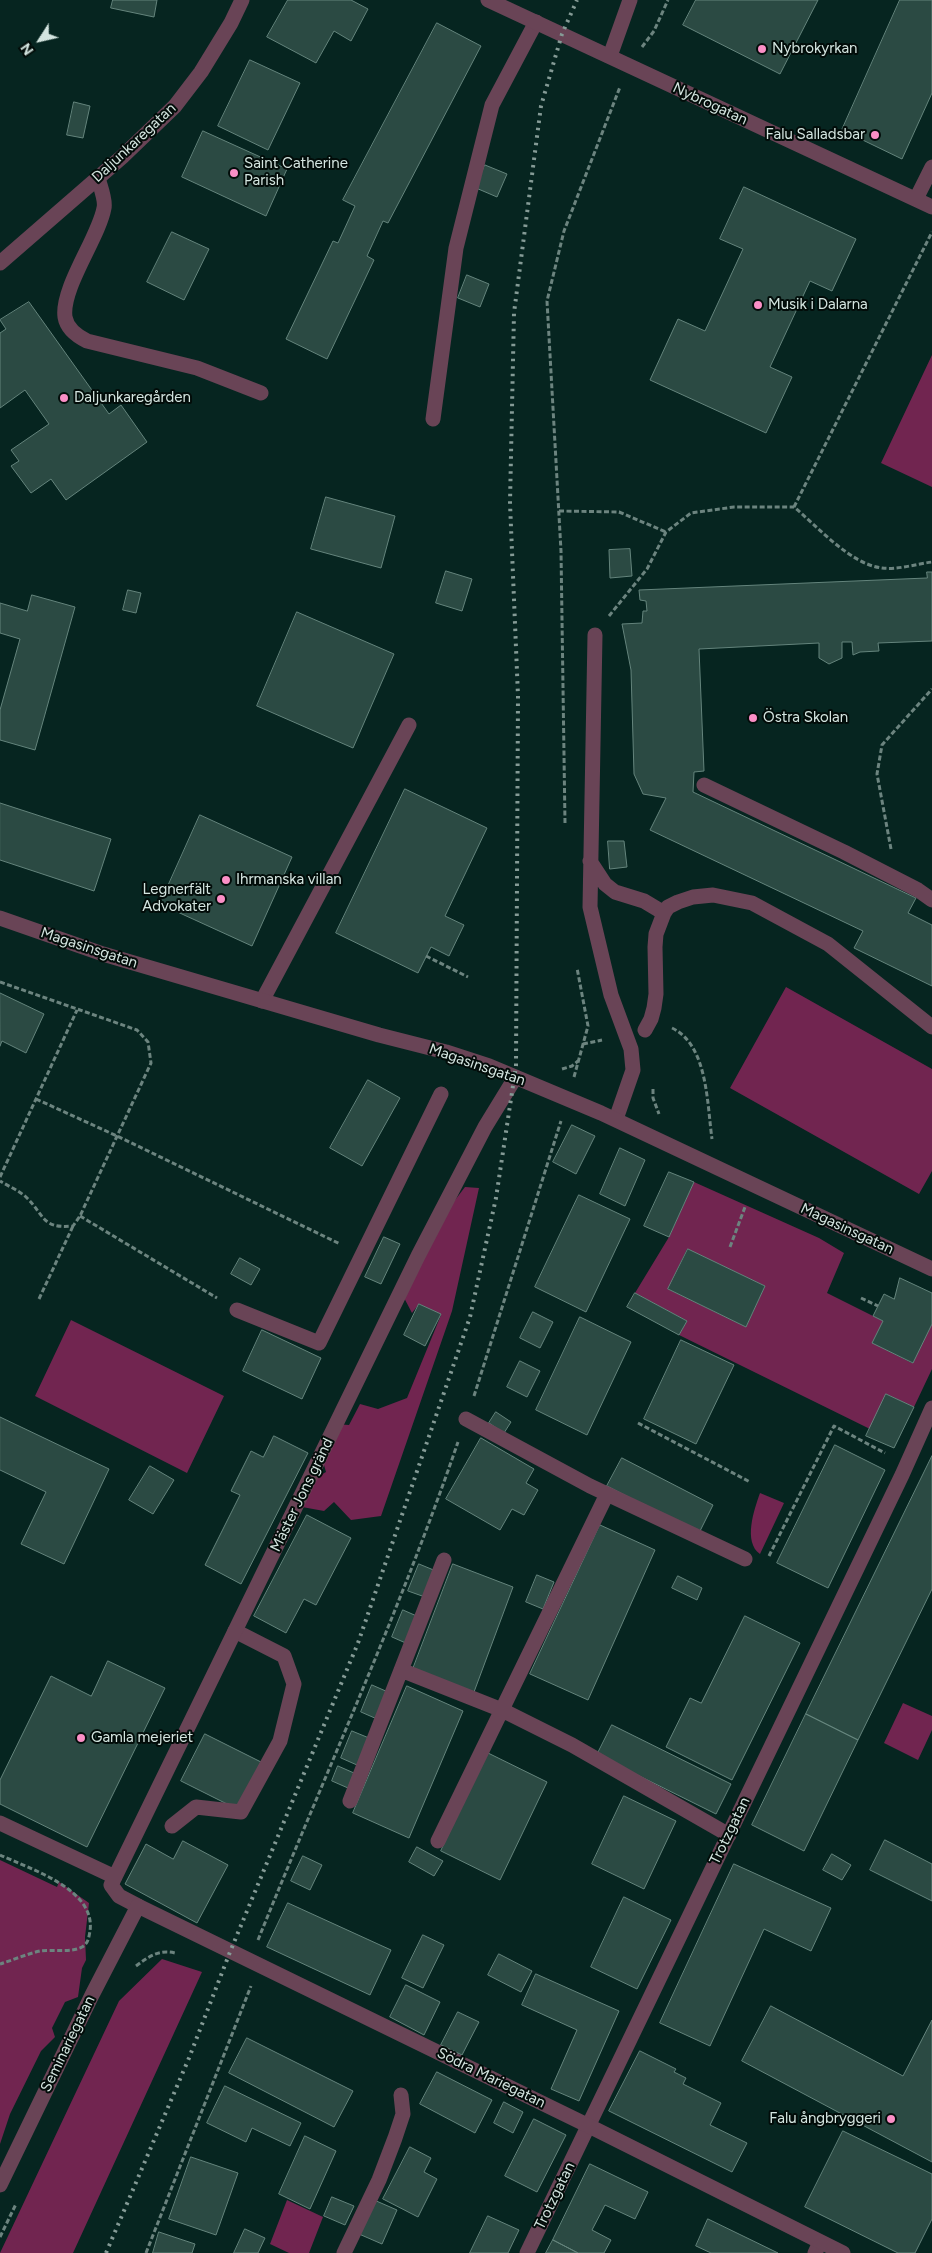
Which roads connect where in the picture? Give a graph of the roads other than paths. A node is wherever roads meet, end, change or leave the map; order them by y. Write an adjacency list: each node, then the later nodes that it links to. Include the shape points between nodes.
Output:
1 (242, 0): 7 (street, Daljunkaregatan, via 202,72 175,106)
2 (488, 0): 4 (street, Nybrogatan)
3 (630, 0): 5 (street)
4 (536, 22): 5 (street, Nybrogatan); 12 (street, via 492,105 456,248)
5 (610, 56): 8 (street, Nybrogatan)
6 (932, 166): 8 (street)
7 (98, 178): 10 (street, Daljunkaregatan); 11 (street, via 105,207 66,300 65,317 71,330 87,341 197,368)
8 (916, 199): 9 (street, Nybrogatan)
9 (932, 207)
10 (0, 263)
11 (262, 393)
12 (433, 420)
13 (595, 635): 16 (street)
14 (410, 725): 20 (street)
15 (704, 785): 17 (street, via 898,880)
16 (590, 862): 18 (street, via 605,884 615,892 644,901); 25 (street, via 590,907 611,995 631,1049 633,1070)
17 (932, 900)
18 (664, 913): 21 (street, via 678,902 700,896 722,896 752,903 828,944); 22 (street, via 654,947 654,1008)
19 (0, 918): 20 (street, Magasinsgatan, via 103,954)
20 (262, 1001): 23 (street, Magasinsgatan, via 446,1052)
21 (932, 1027)
22 (645, 1030)
23 (515, 1078): 25 (street, Magasinsgatan); 33 (street, Mäster Jons gränd, via 485,1127 418,1256)
24 (441, 1094): 27 (street, via 319,1343)
25 (616, 1119): 26 (street, Magasinsgatan)
26 (932, 1269)
27 (237, 1310)
28 (932, 1408): 39 (street, Trotzgatan)
29 (466, 1419): 30 (street)
30 (607, 1494): 31 (street); 35 (street)
31 (745, 1559)
32 (444, 1560): 34 (street)
33 (235, 1631): 38 (street, via 284,1656 294,1684 280,1741 240,1812 196,1807); 41 (street, Mäster Jons gränd)
34 (401, 1670): 35 (street); 36 (street)
35 (502, 1710): 39 (street, via 572,1745); 40 (street)
36 (350, 1801)
37 (0, 1822): 41 (street)
38 (172, 1826)
39 (728, 1835): 44 (street, Trotzgatan)
40 (438, 1841)
41 (115, 1877): 42 (street, via 111,1885 119,1896)
42 (138, 1906): 44 (street, Södra Mariegatan); 45 (street, Seminariegatan)
43 (401, 2095): 47 (street, via 403,2114 395,2138)
44 (589, 2126): 46 (street, Södra Mariegatan); 48 (street, Trotzgatan)
45 (0, 2184)
46 (818, 2248): 49 (street, Södra Mariegatan)
47 (344, 2253)
48 (527, 2253)
49 (842, 2253)

